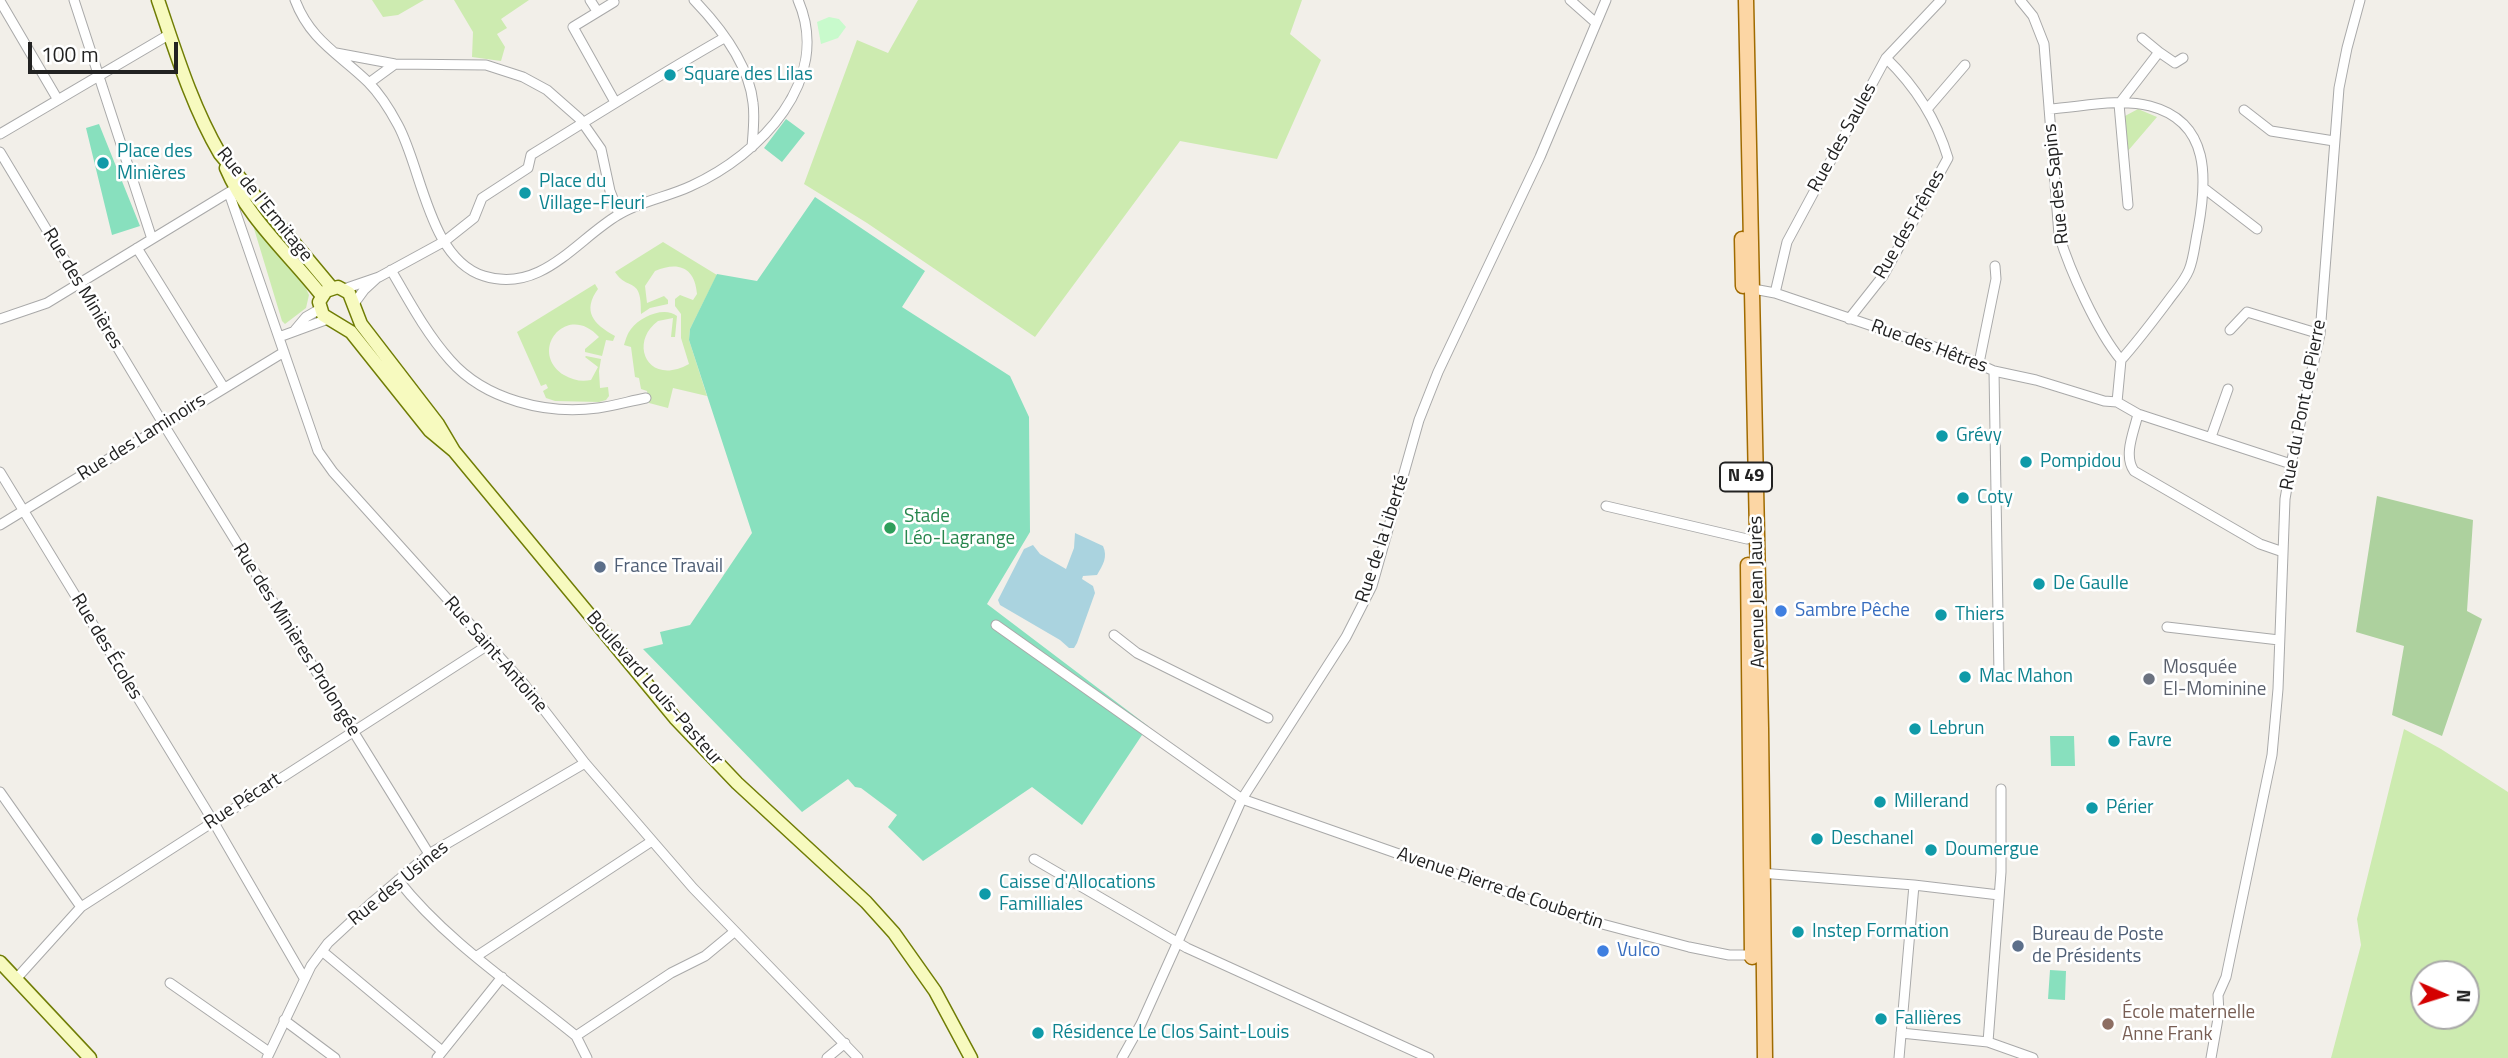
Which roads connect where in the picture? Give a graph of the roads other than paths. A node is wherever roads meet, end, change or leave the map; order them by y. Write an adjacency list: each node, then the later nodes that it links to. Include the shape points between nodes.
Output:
1 (74, 0): 29 (street)
2 (158, 0): 18 (main road, Rue de l'Ermitage)
3 (295, 0): 21 (street, via 307,25)
4 (590, 0): 16 (street)
5 (613, 0): 16 (street)
6 (694, 0): 19 (street)
7 (798, 0): 40 (street, via 807,32 803,73 779,117)
8 (1570, 0): 17 (street)
9 (1606, 0): 17 (street, Rue de la Liberté)
10 (1737, 0): 55 (main road, Avenue Jean Jaurès / N 49)
11 (1746, 0): 55 (main road, Avenue Jean Jaurès / N 49)
12 (1941, 0): 23 (street, Rue des Saules)
13 (2020, 0): 35 (street, Rue des Sapins, via 2033,16 2044,44)
14 (2360, 0): 39 (street, Rue du Pont de Pierre, via 2343,66)
15 (0, 1): 31 (street)
16 (597, 11): 32 (street, via 573,27)
17 (1596, 23): 95 (street, Rue de la Liberté, via 1540,157 1423,409 1372,586 1346,637)
18 (170, 34): 29 (street); 42 (main road, Rue de l'Ermitage, via 184,79)
19 (724, 38): 32 (street); 40 (street, via 750,90)
20 (2142, 38): 22 (street)
21 (331, 52): 25 (street); 28 (street)
22 (2159, 52): 24 (street, via 2175,62); 33 (street)
23 (1886, 58): 34 (street, Rue des Frênes); 56 (street, Rue des Saules, via 1787,242)
24 (2183, 58)
25 (374, 61): 26 (street); 28 (street)
26 (394, 64): 30 (street); 37 (street, via 475,64 500,69 547,90)
27 (1965, 65): 34 (street)
28 (360, 75): 30 (street)
29 (98, 76): 31 (street); 48 (street)
30 (369, 83): 49 (street, via 405,139)
31 (58, 100): 38 (street)
32 (615, 102): 37 (street)
33 (2119, 104): 35 (street); 43 (street, via 2158,109 2186,128 2198,146); 45 (street)
34 (1928, 108): 60 (street, Rue des Frênes, via 1948,158 1883,276)
35 (2049, 109): 65 (street, Rue des Sapins, via 2059,235 2105,337)
36 (2244, 110): 39 (street, via 2271,131)
37 (584, 124): 46 (street, via 601,149); 49 (street, via 531,155 528,168 482,198 474,218)
38 (0, 134)
39 (2334, 141): 62 (street, Rue du Pont de Pierre)
40 (752, 147): 46 (street, via 734,163 692,186)
41 (0, 152): 54 (street, Rue des Minières)
42 (220, 154): 44 (main road); 57 (main road, Rue de l'Ermitage)
43 (2205, 189): 47 (street); 65 (street, via 2186,275)
44 (232, 191): 48 (street); 57 (main road); 63 (street, Rue Saint-Antoine)
45 (2128, 205)
46 (619, 214): 49 (street, via 558,263 515,278 478,274 459,261)
47 (2257, 229)
48 (152, 239): 50 (street)
49 (444, 241): 52 (street)
50 (137, 248): 54 (street); 68 (street)
51 (1995, 266): 66 (street)
52 (391, 270): 53 (street); 70 (street, via 429,334 456,366 484,386 523,403 558,409 598,408)
53 (379, 276): 57 (street); 58 (street)
54 (78, 283): 59 (street, via 47,303); 73 (street, Rue des Minières)
55 (1748, 288): 56 (street, Rue des Hêtres); 81 (main road, Avenue Jean Jaurès / N 49); 84 (main road, Avenue Jean Jaurès / N 49)
56 (1775, 293): 60 (street, Rue des Hêtres)
57 (330, 304): 58 (main road, Boulevard Louis-Pasteur, via 349,293); 58 (main road, via 347,317); 63 (street); 75 (main road, via 430,431)
58 (353, 305): 75 (main road, Boulevard Louis-Pasteur, via 361,324 438,424)
59 (0, 319)
60 (1849, 319): 66 (street, Rue des Hêtres)
61 (2230, 330): 62 (street, via 2247,312)
62 (2320, 334): 76 (street, Rue du Pont de Pierre)
63 (279, 337): 64 (street, Rue Saint-Antoine)
64 (284, 352): 68 (street, Rue des Laminoirs); 88 (street, Rue Saint-Antoine, via 318,451)
65 (2122, 360): 71 (street)
66 (1979, 363): 67 (street, Rue des Hêtres)
67 (1994, 371): 71 (street, Rue des Hêtres); 89 (street)
68 (224, 388): 73 (street, Rue des Laminoirs)
69 (2228, 388): 74 (street)
70 (646, 398)
71 (2117, 402): 72 (street, Rue des Hêtres)
72 (2138, 415): 74 (street, Rue des Hêtres); 82 (street, via 2129,452 2134,471 2259,544)
73 (163, 425): 79 (street, Rue des Laminoirs); 91 (street, Rue des Minières Prolongée)
74 (2211, 437): 76 (street, Rue des Hêtres)
75 (454, 452): 127 (main road, Boulevard Louis-Pasteur, via 675,718 894,933 935,992)
76 (2291, 464): 82 (street, Rue du Pont de Pierre)
77 (0, 472): 79 (street, Rue des Écoles)
78 (1605, 506): 81 (street)
79 (23, 511): 80 (street, Rue des Laminoirs); 96 (street, Rue des Écoles)
80 (0, 525)
81 (1747, 539): 84 (main road, Avenue Jean Jaurès / N 49)
82 (2283, 552): 87 (street, Rue du Pont de Pierre)
83 (996, 625): 95 (street, Avenue Pierre de Coubertin)
84 (1754, 627): 100 (main road, Avenue Jean Jaurès / N 49)
85 (2167, 627): 87 (street)
86 (1114, 635): 90 (street, via 1137,653)
87 (2279, 640): 134 (street, Rue du Pont de Pierre, via 2272,755 2226,977 2218,995)
88 (488, 645): 91 (street, Rue Pécart); 92 (street, Rue Saint-Antoine)
89 (1999, 676)
90 (1268, 718)
91 (352, 731): 96 (street, Rue Pécart); 98 (street, Rue des Minières Prolongée)
92 (585, 763): 97 (street, Rue Saint-Antoine); 98 (street, Rue des Usines)
93 (2001, 789): 103 (street)
94 (0, 792): 104 (street)
95 (1242, 799): 106 (street, Rue de la Liberté); 108 (street, Avenue Pierre de Coubertin, via 1587,920 1689,947)
96 (213, 821): 104 (street, Rue Pécart); 112 (street, Rue des Écoles)
97 (652, 841): 105 (street, Rue Saint-Antoine); 109 (street)
98 (429, 855): 101 (street, Rue des Usines)
99 (1034, 859): 106 (street)
100 (1756, 873): 102 (street); 108 (main road, Avenue Jean Jaurès / N 49)
101 (398, 880): 107 (street, Rue des Usines); 109 (street, via 439,926)
102 (1914, 886): 103 (street); 116 (street)
103 (1998, 895): 118 (street)
104 (81, 907): 113 (street, Rue Pécart)
105 (734, 932): 117 (street, via 705,956); 119 (street, Rue Saint-Antoine)
106 (1178, 943): 128 (street, Rue de la Liberté); 129 (street)
107 (322, 951): 112 (street, Rue des Usines); 120 (street)
108 (1757, 955): 130 (main road, Avenue Jean Jaurès / N 49); 131 (main road, Avenue Jean Jaurès / N 49)
109 (477, 956): 111 (street)
110 (0, 962): 113 (main road)
111 (502, 977): 117 (street); 120 (street)
112 (304, 978): 115 (street, Rue des Usines)
113 (16, 979): 122 (main road)
114 (170, 983): 121 (street)
115 (284, 1020): 121 (street, Rue des Usines); 123 (street)
116 (1901, 1033): 118 (street); 132 (street)
117 (576, 1036): 124 (street)
118 (1988, 1042): 133 (street)
119 (845, 1043): 125 (street); 126 (street, Rue Saint-Antoine)
120 (439, 1054)
121 (268, 1055)
122 (90, 1058)
123 (335, 1058)
124 (587, 1058)
125 (827, 1058)
126 (858, 1058)
127 (971, 1058)
128 (1122, 1058)
129 (1429, 1058)
130 (1755, 1058)
131 (1765, 1058)
132 (1899, 1058)
133 (2033, 1058)
134 (2211, 1058)

